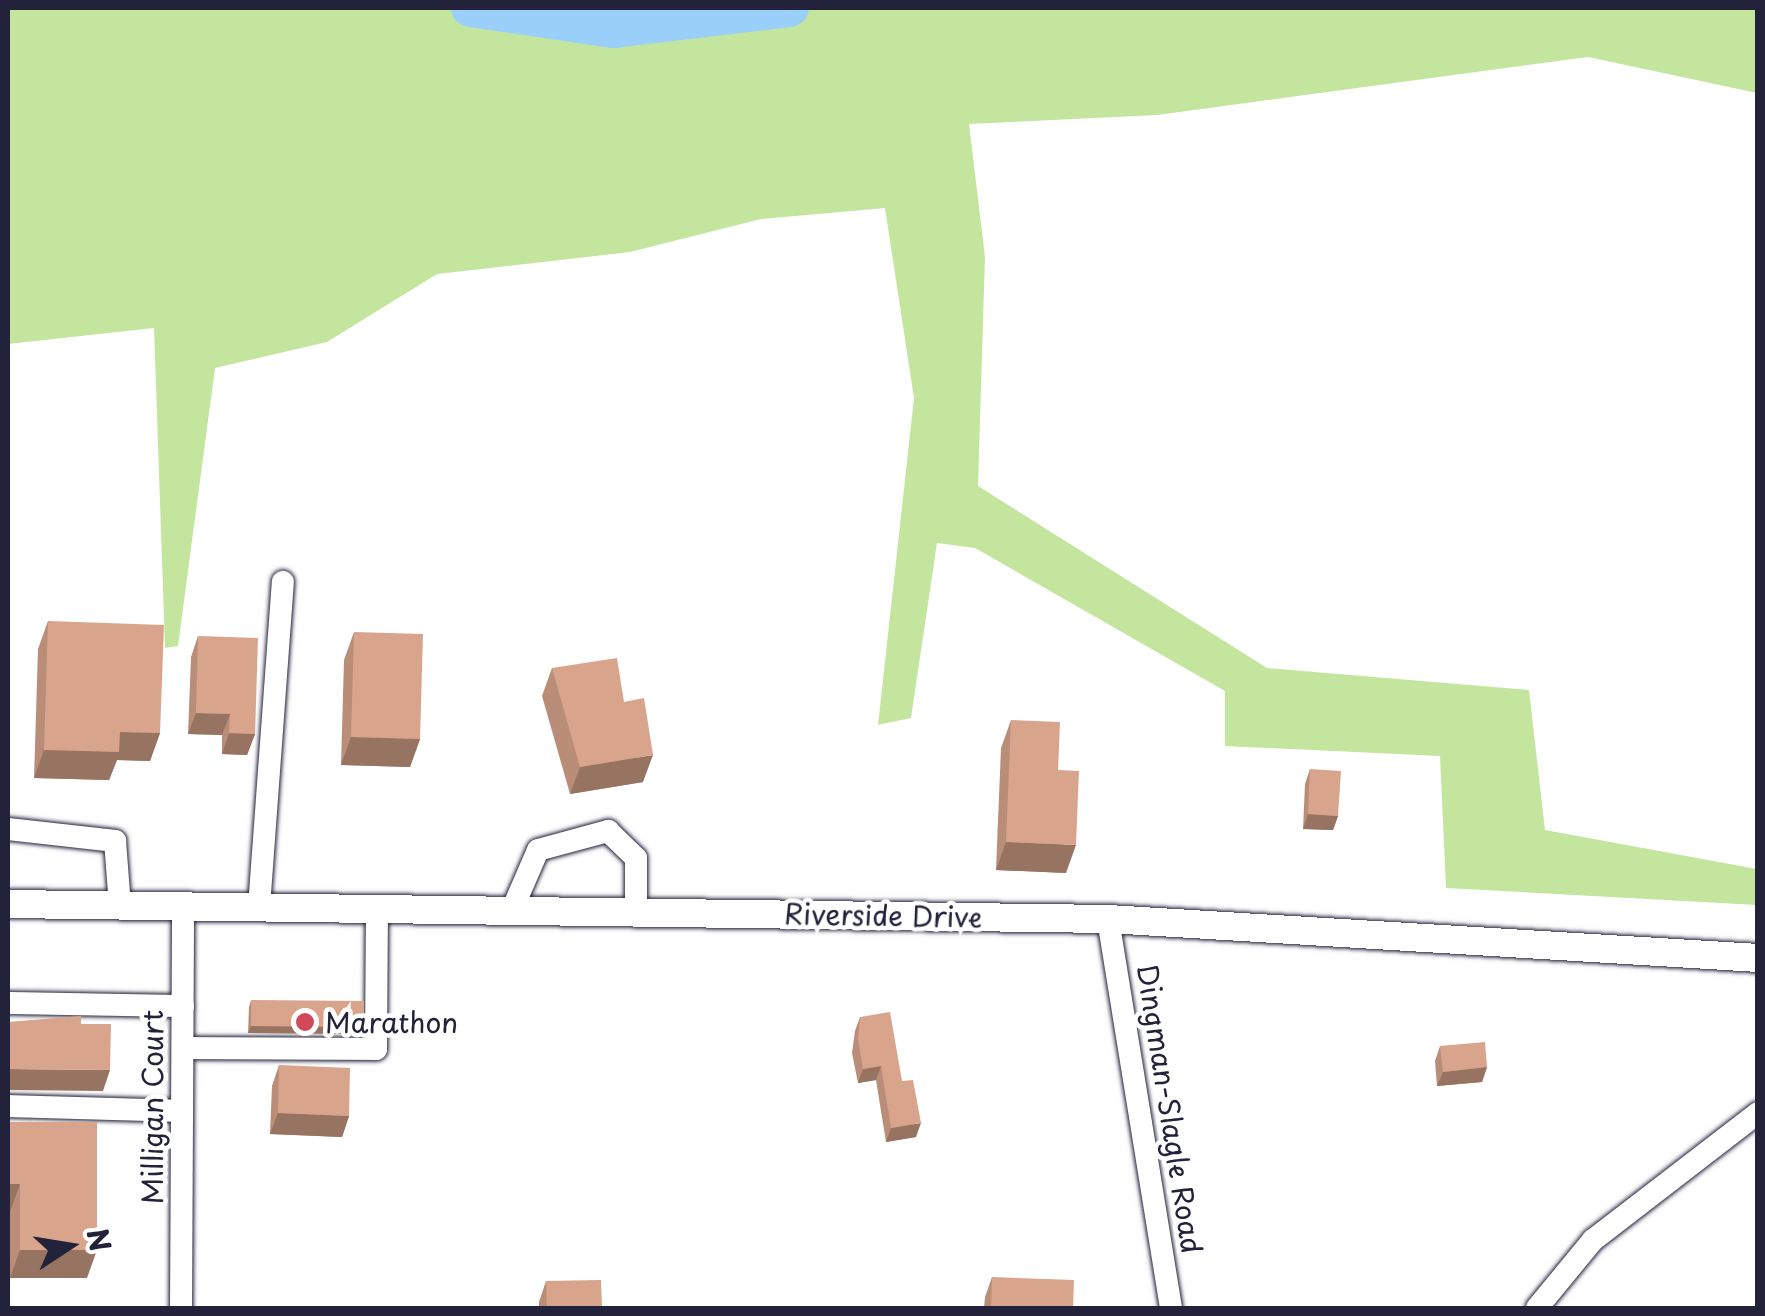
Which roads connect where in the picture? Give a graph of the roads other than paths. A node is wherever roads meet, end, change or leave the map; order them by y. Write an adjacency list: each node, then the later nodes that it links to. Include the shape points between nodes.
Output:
1 (283, 582): 6 (street)
2 (8, 829): 4 (street, via 115,841)
3 (8, 904): 4 (main road, Riverside Drive)
4 (120, 906): 5 (main road, Riverside Drive)
5 (183, 906): 6 (main road, Riverside Drive); 13 (street, Milligan Court)
6 (259, 907): 7 (main road, Riverside Drive)
7 (378, 909): 8 (main road, Riverside Drive); 14 (street, via 376,1048)
8 (512, 910): 9 (main road, Riverside Drive); 9 (street, via 538,850 608,831 636,858)
9 (636, 911): 10 (main road, Riverside Drive)
10 (1108, 918): 11 (main road, Riverside Drive); 19 (street, Dingman-Slagle Road)
11 (1758, 958)
12 (8, 1003): 13 (street)
13 (183, 1006): 14 (street, Milligan Court)
14 (182, 1048): 16 (street, Milligan Court)
15 (8, 1106): 16 (street)
16 (182, 1111): 18 (street, Milligan Court)
17 (1758, 1113): 20 (street, via 1593,1240)
18 (181, 1308)
19 (1172, 1308)
20 (1537, 1308)

